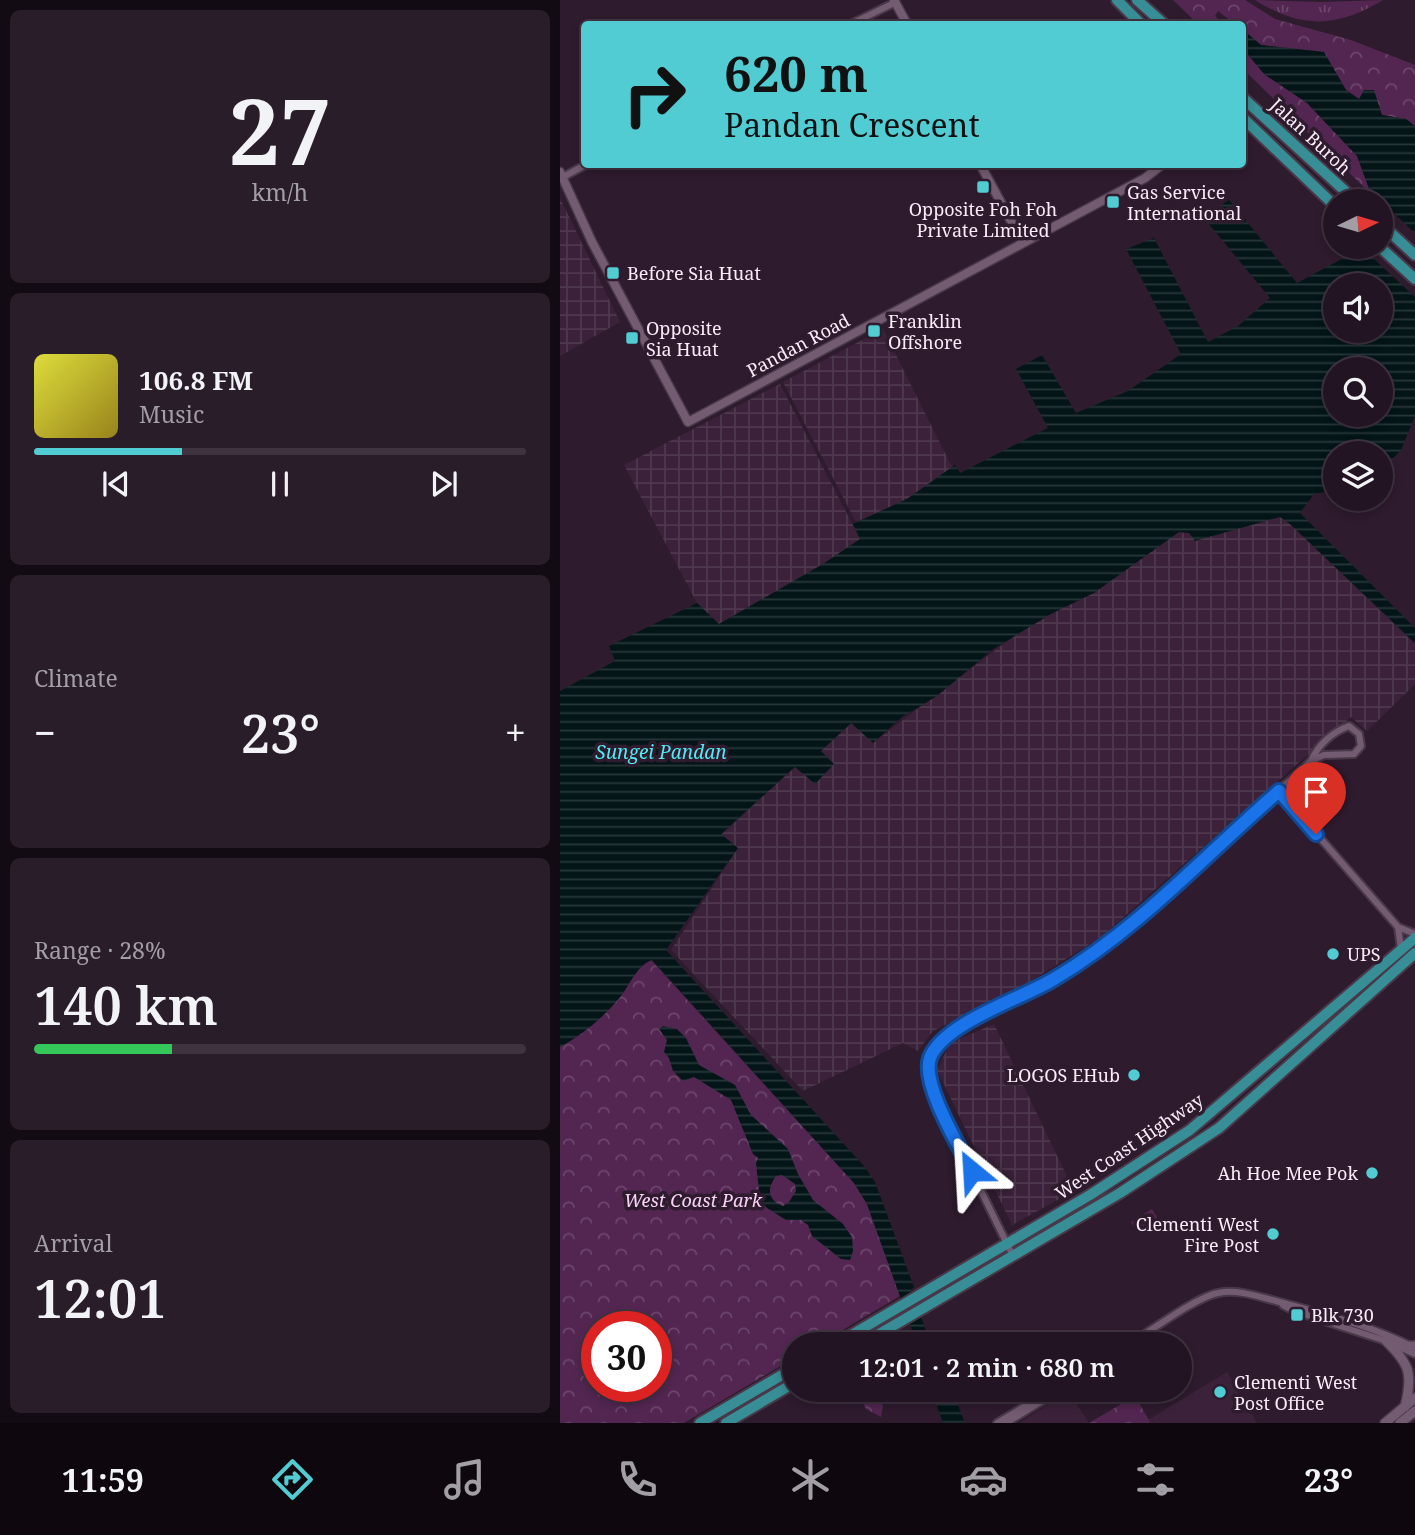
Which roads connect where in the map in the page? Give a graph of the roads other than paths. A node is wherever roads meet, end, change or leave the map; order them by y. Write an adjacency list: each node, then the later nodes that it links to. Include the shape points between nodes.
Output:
1 (1116, 0): 6 (highway)
2 (1137, 0): 7 (highway)
3 (895, 1): 4 (street); 5 (street)
4 (857, 21)
5 (905, 21)
6 (1139, 21)
7 (1161, 21)
8 (1246, 101): 14 (highway, Jalan Buroh)
9 (1246, 121): 15 (highway, Jalan Buroh)
10 (581, 166): 13 (street, Pandan Road)
11 (982, 168): 17 (street)
12 (1158, 168): 17 (street, Pandan Road)
13 (561, 174): 17 (street, Pandan Road, via 688,422)
14 (1343, 189)
15 (1323, 195)
16 (1393, 235): 18 (highway)
17 (1023, 243)
18 (1415, 255)
19 (1393, 259): 20 (highway)
20 (1415, 279)
21 (1311, 761): 21 (street, via 1338,730 1349,726 1359,734 1361,746 1354,754 1324,755); 22 (street)
22 (1279, 791): 23 (street); 29 (street, via 1108,944 938,1043 928,1067 932,1091)
23 (1398, 927): 24 (street); 25 (street)
24 (1415, 936): 25 (highway, West Coast Highway)
25 (1401, 951): 27 (highway, West Coast Highway)
26 (1415, 953): 28 (highway, West Coast Highway)
27 (1301, 1037): 28 (highway); 29 (highway, West Coast Highway, via 1180,1137)
28 (1311, 1046): 30 (highway, West Coast Highway, via 1198,1144)
29 (1007, 1244): 30 (street); 32 (highway, West Coast Highway)
30 (1013, 1256): 33 (highway, West Coast Highway)
31 (1279, 1302): 34 (street, via 1219,1292); 35 (street); 36 (street, via 1371,1328)
32 (857, 1332)
33 (883, 1332)
34 (1148, 1332)
35 (1386, 1341): 36 (street); 42 (main road, via 1408,1366)
36 (1414, 1348)
37 (782, 1375): 45 (highway)
38 (782, 1390): 44 (highway)
39 (1415, 1398): 42 (main road)
40 (1032, 1402): 47 (street)
41 (1040, 1402): 48 (street)
42 (1405, 1407): 49 (main road)
43 (1415, 1411): 50 (main road)
44 (734, 1419): 46 (highway)
45 (701, 1423)
46 (726, 1423)
47 (997, 1423)
48 (1006, 1423)
49 (1385, 1423)
50 (1400, 1423)

